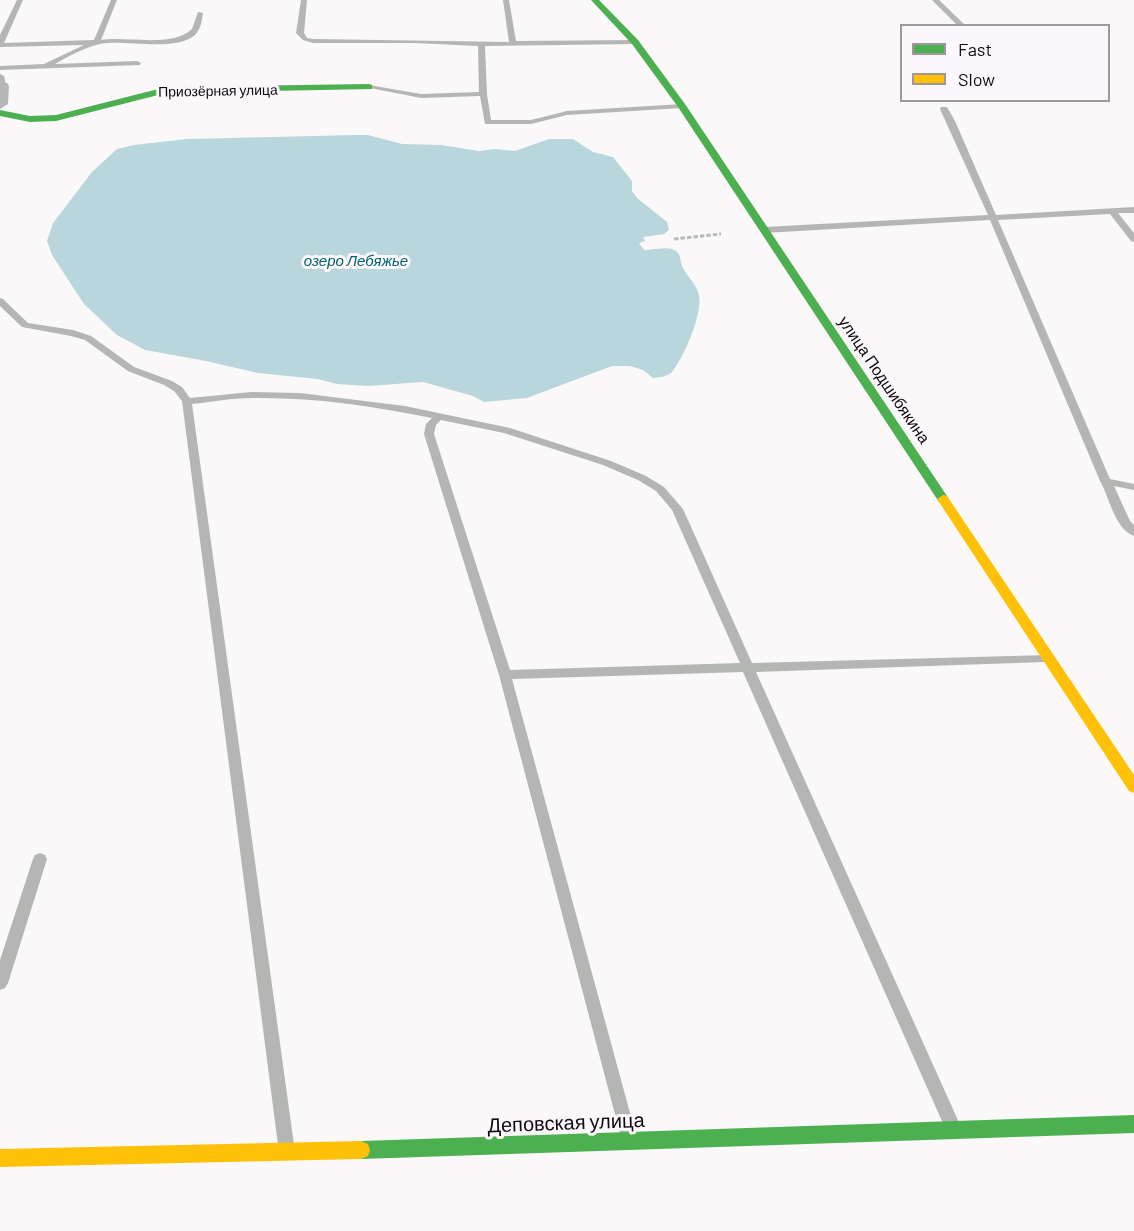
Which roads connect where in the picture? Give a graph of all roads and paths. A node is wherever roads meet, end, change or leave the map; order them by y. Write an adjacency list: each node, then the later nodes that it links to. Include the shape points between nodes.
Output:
1 (20, 0): 11 (lane)
2 (114, 0): 9 (lane)
3 (304, 0): 12 (lane, via 300,33 313,41)
4 (506, 0): 13 (lane)
5 (595, 0): 10 (main road, улица Подшибякина)
6 (935, 0): 8 (lane)
7 (200, 13): 9 (lane, via 196,29 186,37)
8 (961, 24)
9 (97, 42): 11 (lane); 15 (lane)
10 (635, 42): 13 (lane); 21 (main road, улица Подшибякина)
11 (0, 44)
12 (481, 44): 13 (lane); 19 (lane)
13 (513, 44)
14 (137, 63): 15 (lane)
15 (46, 66): 16 (lane)
16 (0, 68)
17 (1, 81): 20 (street)
18 (369, 87): 19 (lane, via 421,96); 23 (main road, Приозёрная улица, via 166,90 56,118 30,119)
19 (483, 94): 21 (lane, via 486,119 493,123 543,121 567,113)
20 (0, 105)
21 (682, 106): 27 (main road, улица Подшибякина)
22 (944, 109): 26 (lane)
23 (0, 113)
24 (1134, 210): 25 (lane)
25 (1112, 211): 26 (lane); 30 (lane)
26 (994, 217): 27 (lane); 34 (lane)
27 (764, 230): 37 (main road, улица Подшибякина)
28 (722, 234): 29 (path)
29 (674, 239)
30 (1134, 239)
31 (0, 301): 32 (lane, via 26,325 88,338 131,369 178,389)
32 (188, 401): 33 (lane, via 274,394 405,409); 46 (lane)
33 (438, 417): 38 (lane, via 523,435 607,463 660,489 676,509); 39 (lane, via 429,434)
34 (1105, 481): 35 (lane); 36 (lane, via 1125,523)
35 (1134, 487)
36 (1134, 532)
37 (1049, 658): 38 (lane); 40 (main road, улица Подшибякина)
38 (746, 666): 39 (lane); 44 (lane)
39 (505, 675): 45 (lane)
40 (1134, 787)
41 (40, 859): 42 (lane)
42 (0, 983)
43 (1134, 1124): 44 (main road, Деповская улица)
44 (954, 1130): 45 (main road, Деповская улица)
45 (629, 1140): 46 (main road, Деповская улица)
46 (287, 1153): 47 (main road, Деповская улица)
47 (0, 1158)

